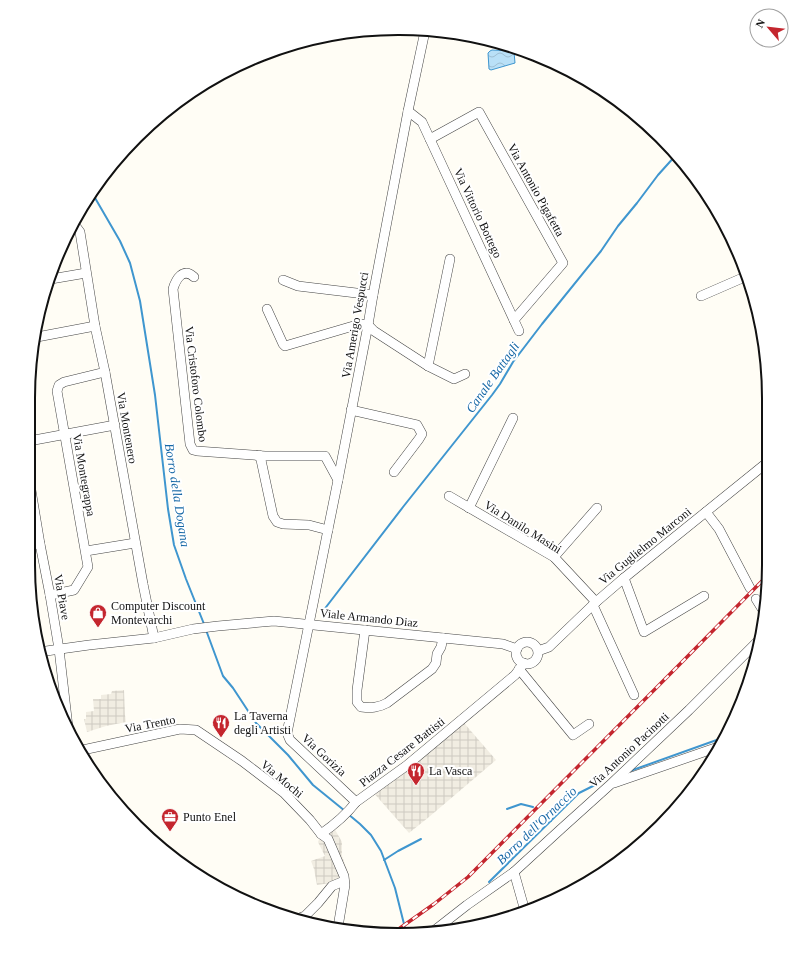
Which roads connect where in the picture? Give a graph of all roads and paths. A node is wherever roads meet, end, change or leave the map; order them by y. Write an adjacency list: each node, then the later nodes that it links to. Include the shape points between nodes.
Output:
1 (424, 36): 2 (street, Via Amerigo Vespucci)
2 (408, 111): 3 (street, Via Vittorio Bottego, via 422,122); 11 (street, Via Amerigo Vespucci)
3 (430, 139): 14 (street, Via Vittorio Bottego); 14 (street, Via Antonio Pigafetta, via 479,112 563,263)
4 (77, 229): 6 (street, Via Montenero)
5 (450, 259): 19 (street)
6 (86, 273): 8 (street); 16 (street, Via Montenero)
7 (194, 277): 27 (street, Via Cristoforo Colombo, via 185,273 180,275 173,289 190,444 193,450 197,451)
8 (55, 278)
9 (742, 278): 12 (street)
10 (283, 280): 11 (street, via 298,286)
11 (373, 295): 15 (street, Via Amerigo Vespucci)
12 (701, 296)
13 (267, 309): 15 (street, via 285,346 360,324)
14 (514, 320): 17 (street, Via Vittorio Bottego)
15 (368, 325): 19 (street); 22 (street, Via Amerigo Vespucci)
16 (95, 326): 18 (street); 20 (street, Via Montenero)
17 (519, 331)
18 (41, 336)
19 (428, 366): 21 (street, via 454,380)
20 (105, 372): 24 (street, Via Montenero); 25 (street, Via Montegrappa, via 59,385 57,391)
21 (465, 374)
22 (351, 410): 29 (street, via 417,425 422,434); 30 (street, Via Amerigo Vespucci)
23 (513, 418): 32 (street)
24 (115, 425): 25 (street); 37 (street, Via Montenero)
25 (65, 435): 26 (street); 40 (street, Via Montegrappa)
26 (35, 440)
27 (259, 455): 30 (street, Via Cristoforo Colombo, via 325,456); 36 (street, via 273,516 277,522)
28 (762, 467): 34 (street, Via Guglielmo Marconi)
29 (394, 472)
30 (338, 480): 36 (street, Via Amerigo Vespucci)
31 (449, 496): 32 (street, Via Danilo Masini)
32 (469, 508): 41 (street, Via Danilo Masini)
33 (597, 508): 41 (street)
34 (706, 512): 42 (street, Via Guglielmo Marconi); 43 (street, via 719,530)
35 (35, 514): 38 (street, Via Piave)
36 (328, 530): 49 (street, Via Amerigo Vespucci)
37 (136, 542): 40 (street); 52 (street, Via Montenero)
38 (40, 544): 39 (street); 44 (street, Via Piave)
39 (35, 545)
40 (86, 551): 44 (street, Via Montegrappa, via 88,567 74,590)
41 (554, 558): 47 (street, Via Danilo Masini)
42 (624, 578): 45 (street, via 644,632); 47 (street, Via Guglielmo Marconi)
43 (750, 588)
44 (50, 594): 54 (street, Via Piave)
45 (704, 596)
46 (756, 599): 48 (street)
47 (594, 603): 57 (street, Via Guglielmo Marconi, via 549,647); 59 (street, Via Danilo Masini)
48 (760, 605)
49 (308, 624): 50 (street, Viale Armando Diaz); 52 (street, Viale Armando Diaz, via 274,621 218,626); 66 (street, Via Gorizia, via 287,733 290,740)
50 (365, 630): 51 (street, Viale Armando Diaz); 51 (street, via 357,696 361,708 380,707 432,669 441,647)
51 (439, 637): 55 (street, Viale Armando Diaz, via 503,644)
52 (154, 638): 54 (street)
53 (753, 646): 65 (street, Via Antonio Pacinotti)
54 (59, 649): 56 (street); 60 (street, Via Piave)
55 (517, 649): 57 (street, via 527,642 536,645); 58 (street, via 516,655)
56 (45, 651)
57 (538, 651): 58 (street, via 534,661)
58 (522, 666): 61 (street, via 573,735); 66 (street, Piazza Cesare Battisti, via 515,675 406,766)
59 (634, 695)
60 (64, 707)
61 (589, 724)
62 (85, 748): 64 (street, Via Trento, via 180,729 196,730)
63 (711, 749): 65 (street)
64 (242, 761): 67 (street, Via Mochi, via 284,793)
65 (612, 783): 68 (street, Via Antonio Pacinotti)
66 (354, 805): 67 (street)
67 (324, 837): 69 (street, Via Mochi, via 344,876)
68 (514, 872): 70 (street); 73 (street, Via Antonio Pacinotti)
69 (344, 881): 71 (street, via 332,886); 72 (street)
70 (523, 906)
71 (305, 916)
72 (339, 923)
73 (441, 925)

